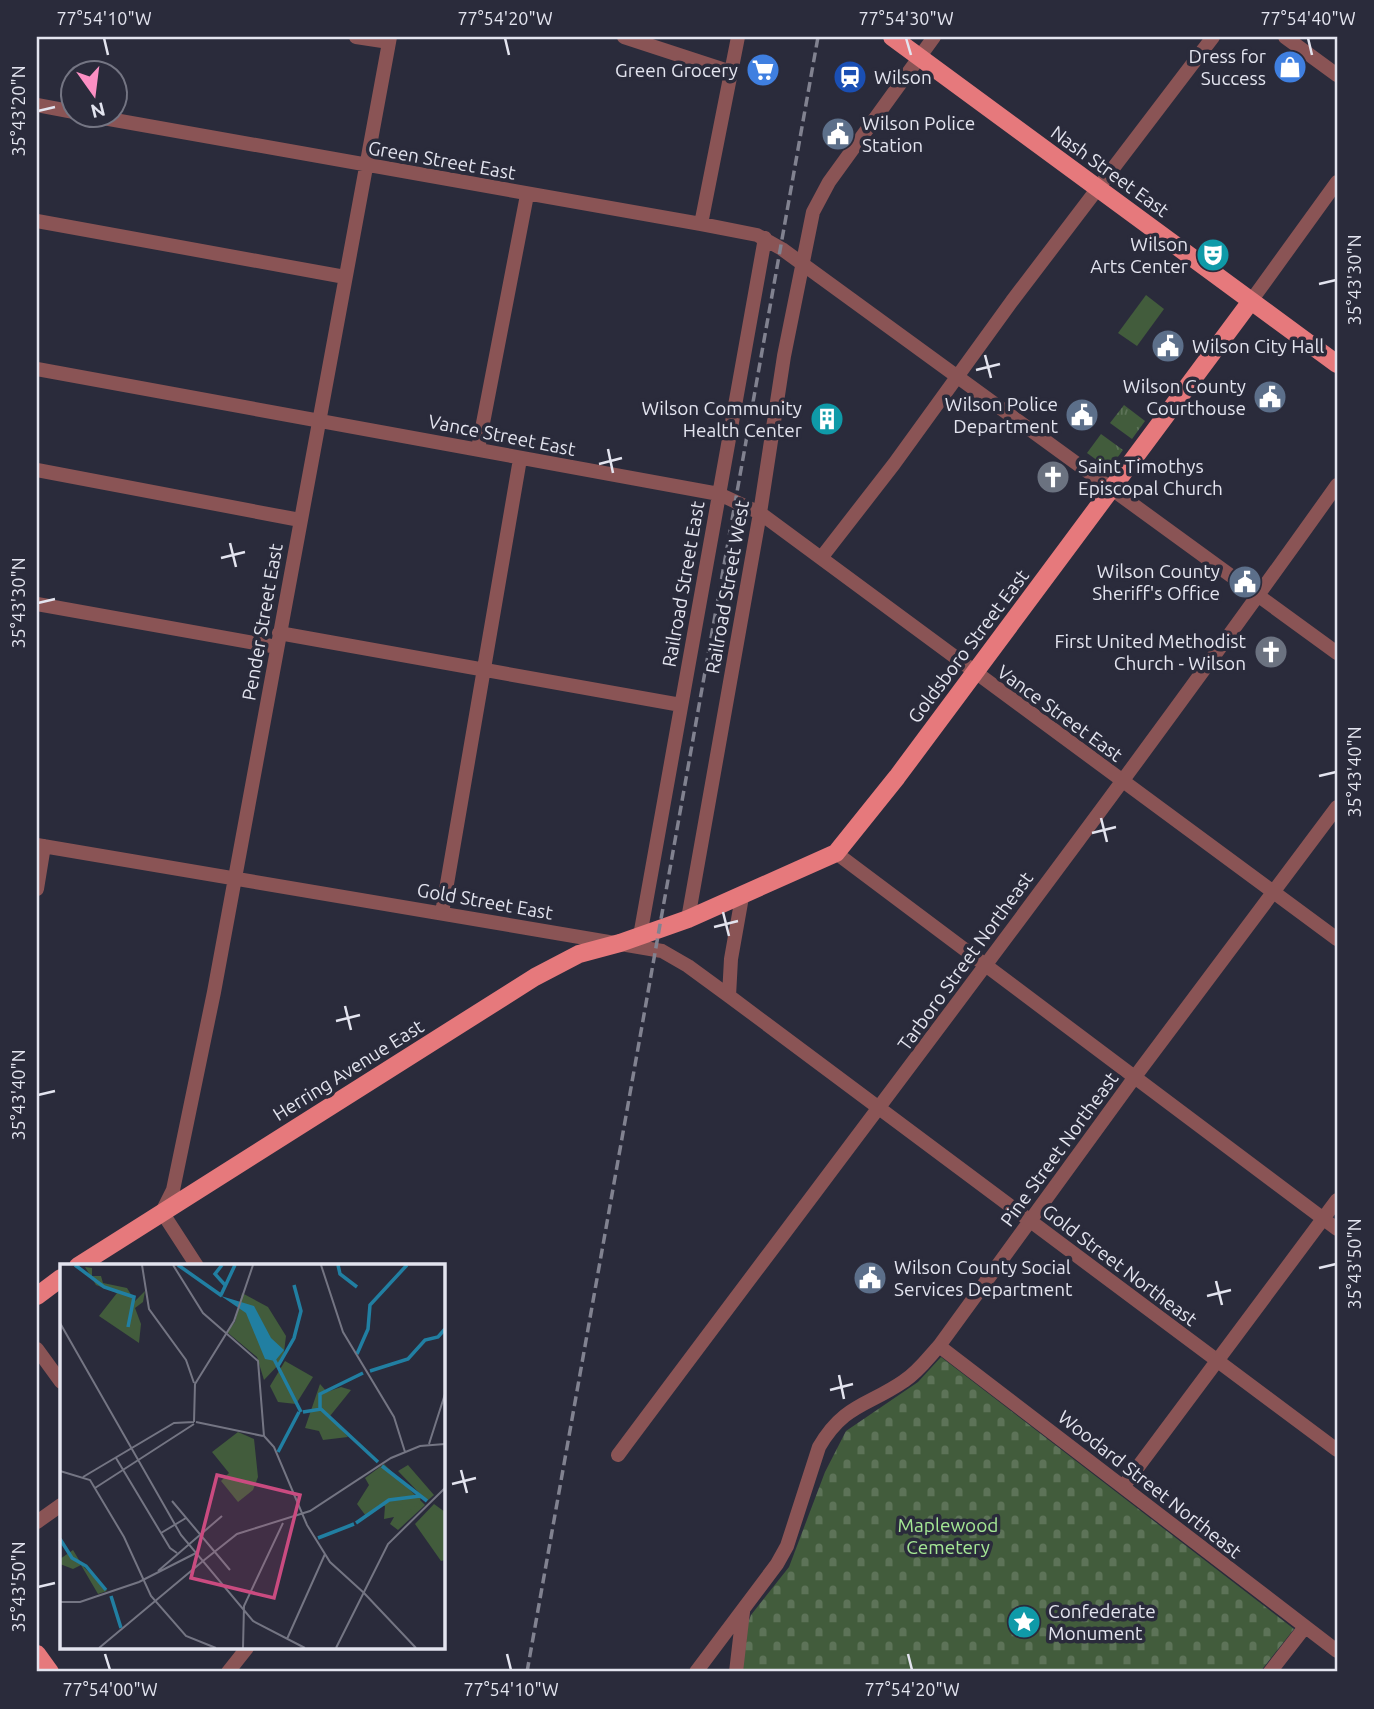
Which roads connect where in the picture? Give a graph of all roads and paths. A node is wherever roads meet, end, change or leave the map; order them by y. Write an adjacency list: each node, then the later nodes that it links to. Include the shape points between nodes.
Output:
1 (356, 37): 8 (street)
2 (624, 37): 10 (street)
3 (738, 37): 10 (street)
4 (892, 37): 9 (main road, Nash Street East)
5 (934, 37): 9 (street, Railroad Street West)
6 (1213, 37): 17 (street)
7 (1285, 37): 11 (street)
8 (389, 40): 15 (street, Pender Street East)
9 (919, 57): 17 (main road, Nash Street East); 22 (street, Railroad Street West, via 829,182 813,212)
10 (731, 72): 20 (street)
11 (1337, 75)
12 (37, 105): 13 (street)
13 (60, 109)
14 (130, 123): 15 (street, Green Street East)
15 (365, 165): 18 (street, Green Street East); 23 (street, Pender Street East)
16 (1337, 182): 24 (street)
17 (1098, 188): 24 (main road, Nash Street East); 27 (street)
18 (527, 195): 20 (street, Green Street East); 29 (street)
19 (37, 221): 23 (street)
20 (701, 224): 21 (street, Green Street East)
21 (765, 239): 22 (street, Green Street East); 34 (street, Railroad Street East)
22 (801, 262): 27 (street); 35 (street, Railroad Street West)
23 (345, 277): 28 (street, Pender Street East)
24 (1251, 301): 25 (main road, Nash Street East); 33 (main road, Goldsboro Street East)
25 (1337, 364)
26 (37, 369): 28 (street, Vance Street East)
27 (957, 376): 33 (street); 37 (street)
28 (319, 421): 29 (street, Vance Street East); 36 (street, Pender Street East)
29 (478, 449): 30 (street, Vance Street East)
30 (520, 459): 34 (street, Vance Street East); 42 (street)
31 (37, 470): 36 (street)
32 (1337, 485): 38 (street, Tarboro Street Northeast)
33 (1111, 488): 38 (street); 43 (main road, Goldsboro Street East)
34 (719, 495): 35 (street, Vance Street East); 44 (street, Railroad Street East)
35 (760, 513): 37 (street, Vance Street East); 54 (street, Railroad Street West)
36 (300, 520): 40 (street, Pender Street East)
37 (821, 558): 43 (street, Vance Street East)
38 (1257, 596): 41 (street); 45 (street, Tarboro Street Northeast)
39 (37, 604): 40 (street)
40 (278, 640): 42 (street); 49 (street, Pender Street East)
41 (1337, 653)
42 (483, 669): 44 (street); 53 (street)
43 (974, 673): 45 (street, Vance Street East); 48 (main road, Goldsboro Street East)
44 (681, 705): 55 (street, Railroad Street East)
45 (1122, 782): 51 (street, Vance Street East); 58 (street, Tarboro Street Northeast)
46 (1337, 807): 51 (street, Pine Street Northeast)
47 (40, 845): 49 (street, Gold Street East); 50 (street)
48 (836, 853): 52 (main road, Goldsboro Street East); 58 (street)
49 (234, 878): 53 (street, Gold Street East); 63 (street, Pender Street East, via 173,1190)
50 (37, 888)
51 (1273, 893): 56 (street, Vance Street East); 60 (street, Pine Street Northeast)
52 (742, 897): 54 (main road, Goldsboro Street East); 59 (street)
53 (442, 914): 57 (street, Gold Street East)
54 (688, 919): 55 (main road, Goldsboro Street East)
55 (646, 934): 57 (main road, Herring Avenue East)
56 (1337, 939)
57 (620, 943): 59 (street, Gold Street East, via 662,951); 63 (main road, Herring Avenue East, via 579,954 535,977)
58 (984, 965): 60 (street); 61 (street, Tarboro Street Northeast)
59 (729, 996): 61 (street, Gold Street East)
60 (1134, 1078): 64 (street); 65 (street, Pine Street Northeast)
61 (879, 1109): 65 (street, Gold Street Northeast); 76 (street, Tarboro Street Northeast)
62 (1337, 1200): 64 (street)
63 (162, 1212): 67 (main road, Herring Avenue East); 68 (street)
64 (1323, 1219): 66 (street); 73 (street)
65 (1031, 1223): 71 (street, Pine Street Northeast); 73 (street, Gold Street Northeast)
66 (1337, 1229)
67 (81, 1264)
68 (196, 1264)
69 (60, 1279): 70 (main road)
70 (37, 1296)
71 (939, 1346): 77 (street, Woodard Street Northeast); 80 (street, Pine Street Northeast, via 907,1380 849,1411 827,1434 787,1546)
72 (37, 1349): 74 (street)
73 (1216, 1360): 75 (street, Gold Street Northeast); 77 (street)
74 (60, 1381)
75 (1337, 1450)
76 (618, 1455)
77 (1123, 1487): 81 (street, Woodard Street Northeast)
78 (60, 1506): 79 (street)
79 (37, 1522)
80 (743, 1612): 87 (street, Pine Street Northeast); 88 (street)
81 (1305, 1627): 83 (street, Woodard Street Northeast); 89 (street)
82 (245, 1650): 86 (street)
83 (1337, 1651)
84 (37, 1654): 85 (main road)
85 (50, 1672)
86 (228, 1672)
87 (696, 1672)
88 (736, 1672)
89 (1270, 1672)

